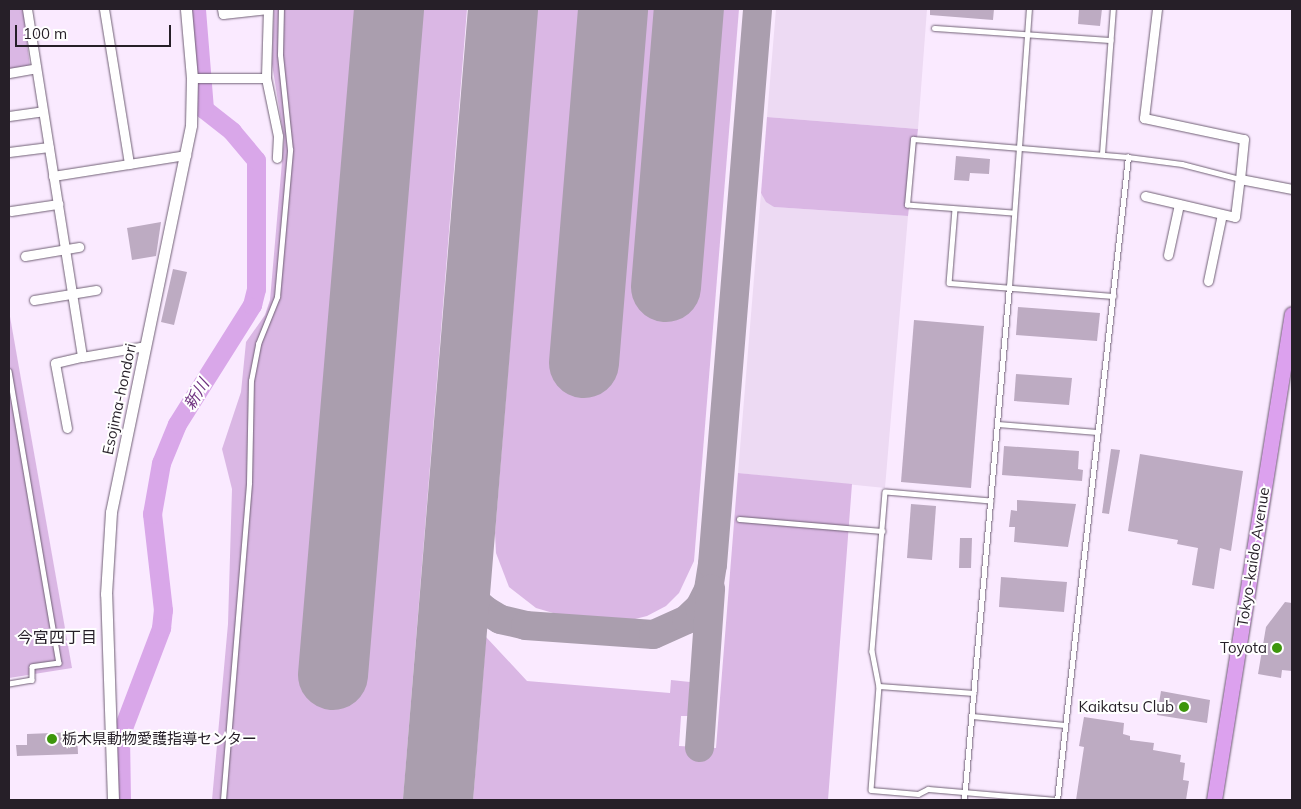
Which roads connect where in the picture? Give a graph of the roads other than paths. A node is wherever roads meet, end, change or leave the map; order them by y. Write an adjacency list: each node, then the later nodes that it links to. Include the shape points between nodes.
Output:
1 (27, 9): 13 (street)
2 (104, 9): 26 (street)
3 (186, 9): 15 (street, Esojima-hondori)
4 (222, 9): 5 (street, via 223,14)
5 (268, 9): 16 (street)
6 (281, 9): 64 (lane, via 280,54 290,150 277,297 258,344 251,380 249,482)
7 (1029, 9): 11 (lane)
8 (1113, 9): 12 (lane)
9 (1157, 9): 28 (street, via 1144,118 1244,139)
10 (934, 28): 11 (lane)
11 (1027, 34): 12 (lane); 20 (lane)
12 (1110, 40): 22 (lane)
13 (36, 68): 14 (street); 17 (street)
14 (9, 73)
15 (192, 78): 16 (street); 23 (street, Esojima-hondori)
16 (266, 78): 25 (street, via 278,136)
17 (43, 111): 18 (street); 19 (street)
18 (9, 116)
19 (49, 147): 21 (street); 27 (street)
20 (1017, 148): 22 (lane); 33 (lane, via 913,139 907,205); 35 (lane)
21 (9, 152)
22 (1102, 154): 24 (lane)
23 (186, 155): 26 (street); 48 (street, Esojima-hondori)
24 (1128, 157): 28 (lane, via 1182,164); 45 (lane)
25 (277, 158)
26 (129, 164): 27 (street)
27 (53, 176): 31 (street)
28 (1240, 179): 29 (street); 36 (street, via 1235,217)
29 (1292, 189)
30 (1144, 196): 32 (street)
31 (58, 204): 34 (street); 38 (street)
32 (1179, 204): 36 (street); 39 (street)
33 (954, 209): 35 (lane); 42 (lane, via 949,283)
34 (11, 211)
35 (1012, 214): 42 (lane)
36 (1222, 214): 41 (street)
37 (79, 248): 38 (street)
38 (65, 250): 40 (street); 44 (street)
39 (1168, 255)
40 (25, 256)
41 (1208, 281)
42 (1009, 287): 45 (lane); 51 (lane)
43 (96, 290): 44 (street)
44 (72, 294): 46 (street); 49 (street)
45 (1113, 296): 53 (lane)
46 (34, 300)
47 (1292, 314): 67 (highway, Tokyo-kaido Avenue)
48 (146, 346): 49 (street); 63 (street, Esojima-hondori, via 121,458 108,554 107,666)
49 (82, 357): 52 (street, via 55,363)
50 (9, 371): 57 (lane, via 59,663 32,668 32,680)
51 (997, 424): 53 (lane); 54 (lane)
52 (67, 428)
53 (1098, 432): 61 (lane)
54 (990, 500): 56 (lane, via 885,492); 59 (lane)
55 (739, 520): 56 (lane)
56 (882, 531): 58 (lane, via 872,651)
57 (9, 684)
58 (880, 686): 59 (lane); 62 (lane, via 871,790 918,794 928,789)
59 (974, 693): 60 (lane)
60 (972, 716): 61 (lane); 62 (lane)
61 (1065, 725): 66 (lane)
62 (964, 792): 65 (lane); 66 (lane)
63 (113, 800)
64 (223, 800)
65 (964, 800)
66 (1057, 800)
67 (1214, 800)

